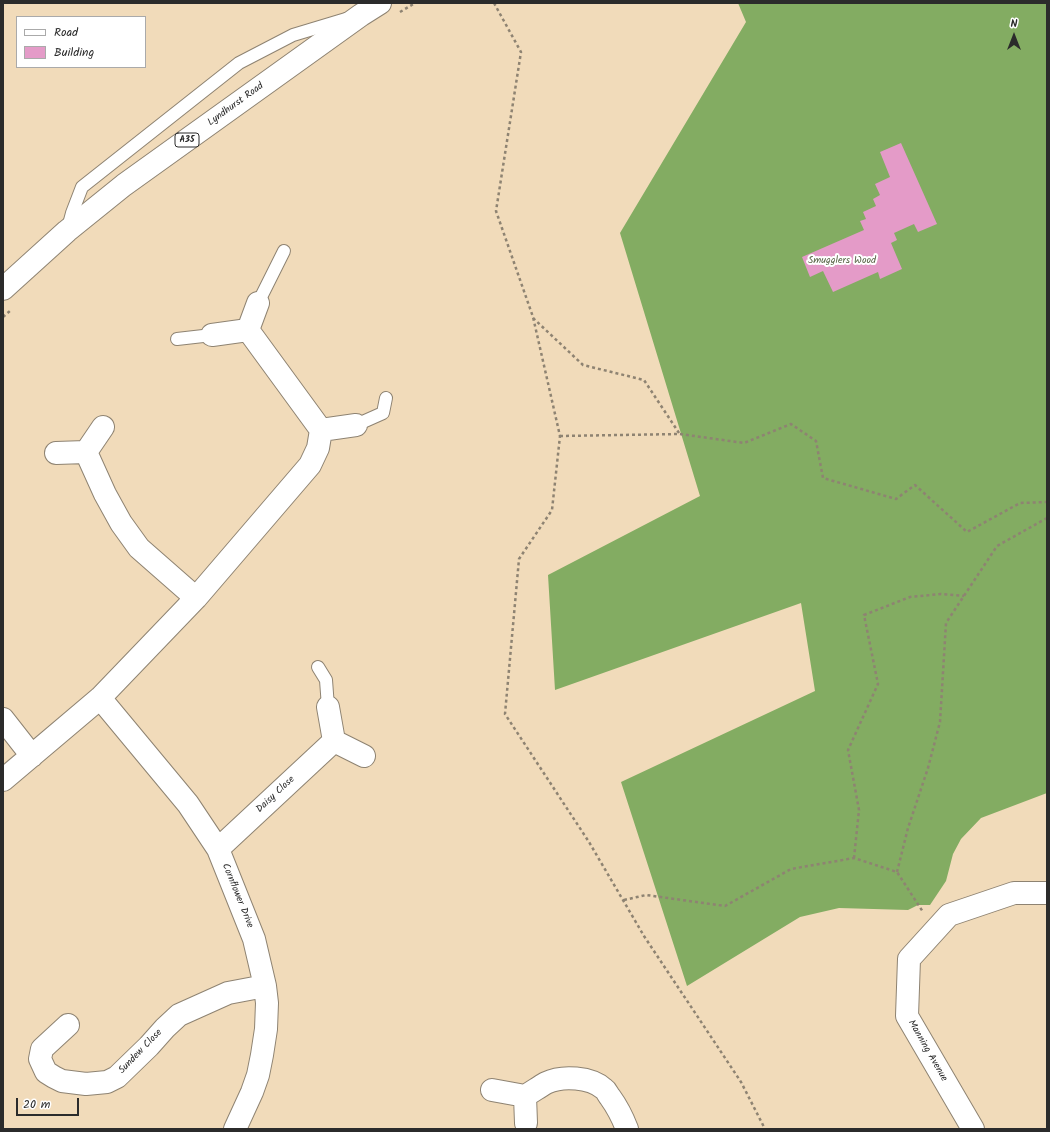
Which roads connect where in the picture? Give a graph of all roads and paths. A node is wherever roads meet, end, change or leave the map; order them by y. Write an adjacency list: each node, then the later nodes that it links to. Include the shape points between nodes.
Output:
1 (380, 3): 3 (street, Lyndhurst Road / A35)
2 (494, 3): 8 (path, via 521,52 496,211)
3 (361, 15): 4 (street, Lyndhurst Road / A35, via 124,185); 4 (lane, via 293,35 240,63 82,187)
4 (67, 231): 6 (street, Lyndhurst Road / A35)
5 (284, 251): 7 (lane)
6 (3, 289)
7 (258, 303): 9 (street)
8 (533, 317): 16 (path, via 583,365 644,380); 17 (path)
9 (248, 330): 10 (street); 15 (street)
10 (212, 335): 11 (lane)
11 (177, 339)
12 (386, 398): 14 (lane, via 383,413)
13 (103, 426): 18 (street)
14 (356, 426): 15 (street)
15 (321, 430): 23 (street, via 318,448 310,465)
16 (680, 434): 17 (path); 20 (path, via 744,443 792,424 816,441 824,478 896,499 915,485 967,532 1020,503)
17 (560, 436): 36 (path, via 552,510 520,559 505,714)
18 (86, 452): 19 (street); 23 (street, via 105,494 138,548)
19 (56, 453)
20 (1047, 502)
21 (1047, 518): 22 (path, via 997,546)
22 (964, 596): 33 (path, via 941,594 910,597 864,615 878,684 848,750 859,810); 34 (path, via 946,623 940,722)
23 (196, 598): 25 (street)
24 (318, 667): 26 (lane, via 326,680)
25 (100, 698): 29 (street); 32 (street, Cornflower Drive, via 188,804)
26 (328, 707): 28 (street)
27 (3, 719): 29 (street)
28 (334, 741): 30 (street); 32 (street, Daisy Close)
29 (32, 756): 31 (street)
30 (364, 756)
31 (3, 780)
32 (218, 849): 38 (street, Cornflower Drive, via 254,939)
33 (854, 858): 34 (path); 36 (path, via 792,869 725,906 646,895)
34 (897, 872): 37 (path)
35 (1047, 894): 46 (street, Manning Avenue, via 1014,893 949,916 909,959 907,1016)
36 (624, 900): 45 (path, via 644,936 741,1082)
37 (918, 905)
38 (265, 986): 39 (street, Sundew Close, via 228,993 180,1015 117,1077 107,1082 86,1084 62,1081 46,1072 40,1059 42,1049); 43 (street, Cornflower Drive, via 266,1029 258,1075)
39 (68, 1024)
40 (492, 1090): 41 (street)
41 (525, 1096): 42 (street); 44 (street, via 559,1079 584,1080 604,1089 619,1108)
42 (526, 1123)
43 (234, 1129)
44 (628, 1129)
45 (766, 1129)
46 (973, 1129)

